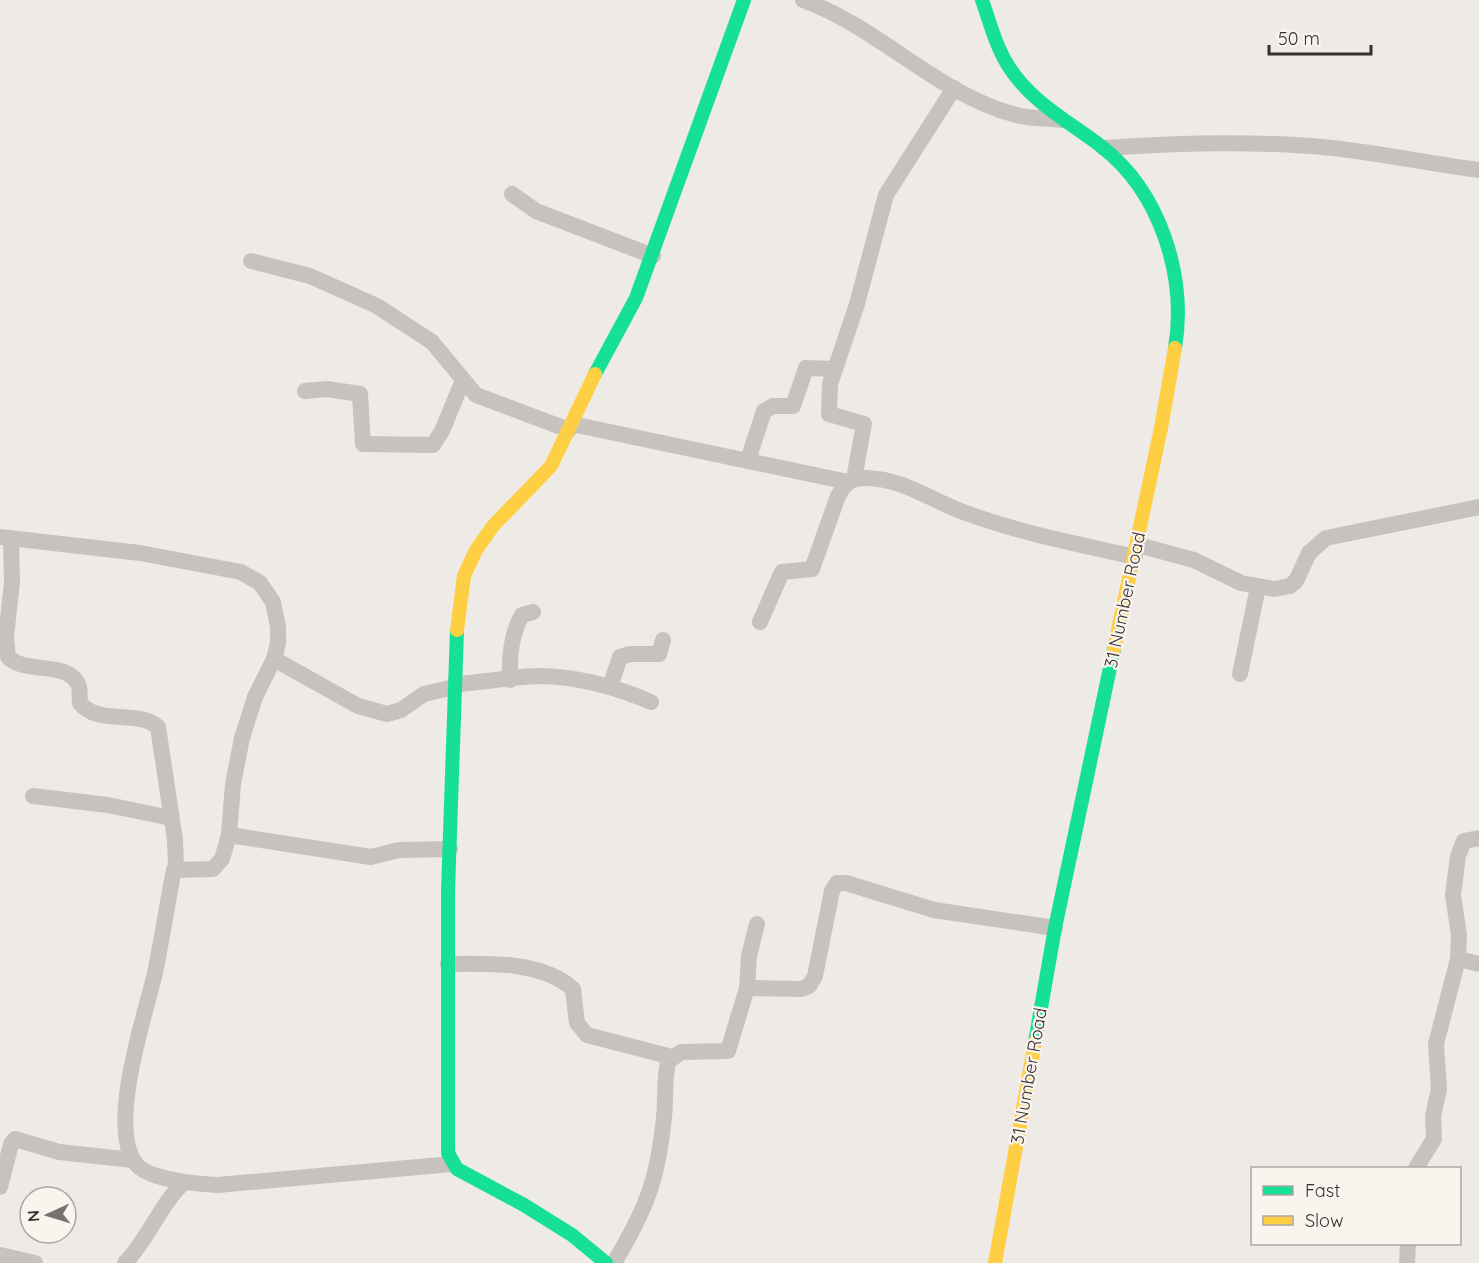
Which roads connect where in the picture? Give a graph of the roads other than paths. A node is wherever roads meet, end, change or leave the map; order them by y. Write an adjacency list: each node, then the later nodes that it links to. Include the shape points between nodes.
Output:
1 (744, 0): 9 (street, via 670,199)
2 (803, 0): 4 (street, via 843,17)
3 (982, 0): 5 (street, 31 Number Road, via 1010,69)
4 (954, 88): 5 (street, via 1018,116); 11 (street, via 886,195)
5 (1062, 120): 6 (street, 31 Number Road)
6 (1104, 148): 7 (street, via 1240,143 1311,146); 19 (street, 31 Number Road, via 1132,178 1158,219 1174,272 1176,340)
7 (1479, 170)
8 (512, 194): 9 (street, via 536,211)
9 (653, 256): 14 (street)
10 (251, 261): 12 (street, via 310,276 376,306 432,342)
11 (835, 369): 15 (street, via 806,368 793,406 773,406 764,411); 16 (street, via 828,396 829,414 864,424)
12 (463, 380): 13 (street, via 433,445 363,444 360,394 327,389); 14 (street, via 482,399)
13 (305, 391)
14 (571, 427): 15 (street); 27 (street, via 546,472 493,526 469,563 458,618)
15 (748, 460): 16 (street)
16 (851, 481): 19 (street, via 869,478 909,486 999,524); 22 (street, via 838,496 812,569 782,572)
17 (1479, 507): 20 (street, via 1326,538 1309,553 1290,586)
18 (5, 538): 24 (street, via 169,558 250,576 268,593 276,612 278,644); 31 (street, via 12,582 6,637 9,657 23,666 71,677 78,684 80,703 90,711 155,724 161,737)
19 (1136, 551): 20 (street, via 1185,556 1228,578); 37 (street, 31 Number Road)
20 (1258, 587): 25 (street)
21 (533, 612): 26 (street, via 522,615 518,625 510,652)
22 (760, 622)
23 (663, 640): 28 (street, via 659,654 620,657)
24 (274, 659): 27 (street, via 358,706 387,714 401,710 424,694); 32 (street, via 242,738)
25 (1240, 674)
26 (510, 680): 27 (street); 28 (street, via 551,677)
27 (454, 686): 34 (street)
28 (610, 687): 29 (street)
29 (651, 702)
30 (33, 796): 31 (street)
31 (171, 818): 35 (street)
32 (229, 835): 34 (street, via 371,857 399,850); 35 (street, via 217,867)
33 (1479, 838): 38 (street, via 1464,841 1458,856 1453,896)
34 (450, 849): 39 (street)
35 (176, 868): 43 (street, via 128,1083 128,1139)
36 (757, 924): 41 (street)
37 (1054, 928): 41 (street, via 940,912 841,882 832,891 815,976 809,987); 54 (street, 31 Number Road)
38 (1458, 959): 40 (street); 45 (street, via 1436,1044 1439,1089 1433,1116 1434,1139)
39 (448, 964): 42 (street, via 493,964 547,975 573,989 577,1023 587,1035); 44 (street, via 447,1146)
40 (1479, 964)
41 (747, 988): 42 (street, via 728,1051 687,1051)
42 (672, 1057): 53 (street, via 666,1068 664,1117 653,1184 641,1218)
43 (133, 1160): 46 (street, via 145,1172); 47 (street, via 59,1152 15,1139)
44 (452, 1164): 46 (street, via 218,1185); 52 (street, via 572,1235)
45 (1417, 1167)
46 (184, 1182): 51 (street, via 170,1196 152,1230)
47 (0, 1187)
48 (1408, 1245): 55 (street)
49 (0, 1255): 50 (street)
50 (35, 1263)
51 (125, 1263)
52 (606, 1263)
53 (614, 1263)
54 (995, 1263)
55 (1407, 1263)

